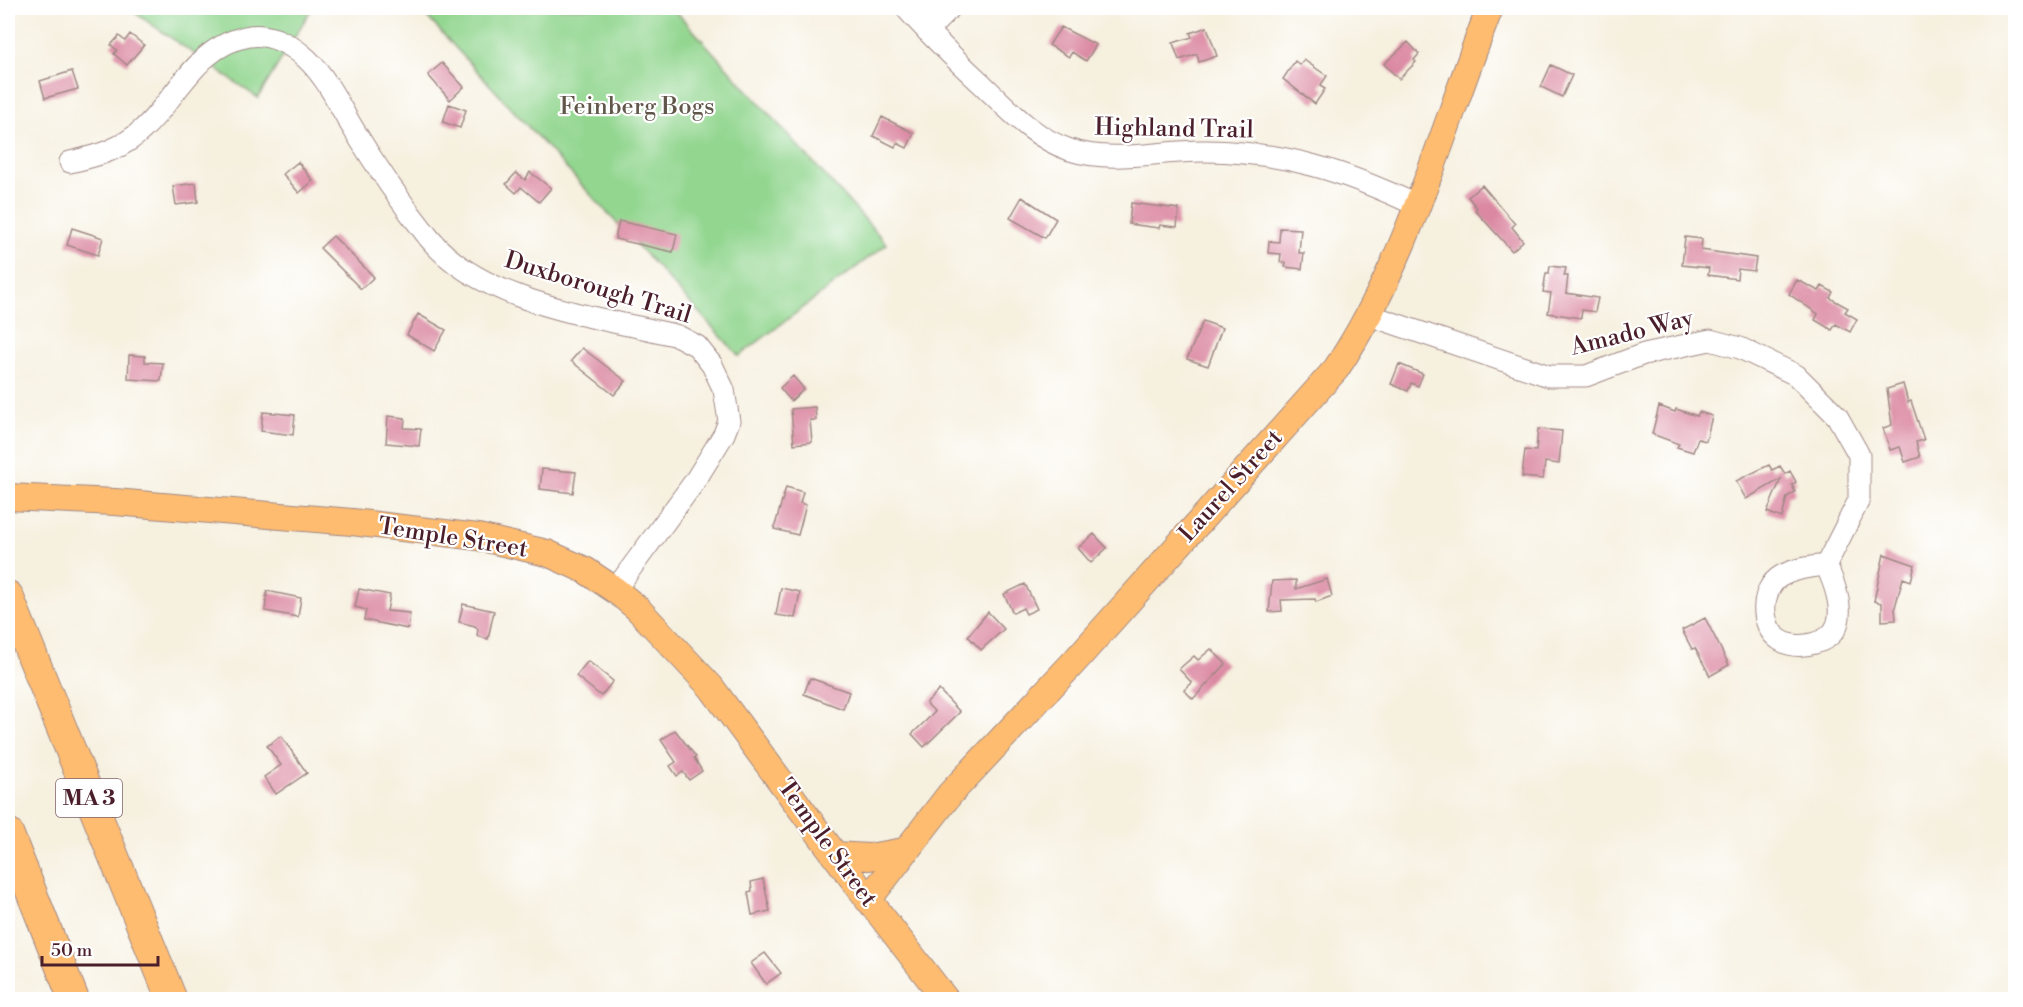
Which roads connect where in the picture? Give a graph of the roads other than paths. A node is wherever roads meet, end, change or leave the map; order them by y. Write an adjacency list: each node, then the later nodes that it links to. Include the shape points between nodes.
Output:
1 (906, 8): 4 (street, Highland Trail)
2 (950, 8): 4 (street)
3 (1490, 8): 6 (main road, Laurel Street)
4 (927, 31): 6 (street, Highland Trail, via 1014,116 1070,150 1113,156 1208,151 1282,158 1340,171)
5 (70, 162): 10 (street, Duxborough Trail, via 104,154 131,139 157,115 193,69 220,47 250,36 265,36 294,49 325,80 405,207 431,241 460,266 526,297 584,315 678,336 697,346 724,390 729,420 694,481)
6 (1416, 205): 7 (main road, Laurel Street)
7 (1369, 315): 9 (street, Amado Way, via 1549,376 1586,376 1644,354 1710,340 1740,348 1796,375 1837,416 1859,455 1859,500); 13 (main road, Laurel Street, via 1320,389)
8 (8, 497): 10 (main road, Temple Street, via 352,522 478,537 548,553 585,570)
9 (1826, 565)
10 (615, 590): 14 (main road, Temple Street, via 657,628 717,694)
11 (8, 596): 17 (highway, MA 3)
12 (8, 833): 16 (highway)
13 (904, 850): 14 (main road, via 868,857); 15 (main road, Laurel Street)
14 (834, 855): 15 (main road, Temple Street)
15 (868, 900): 18 (main road, Temple Street)
16 (74, 999)
17 (172, 999)
18 (946, 999)

